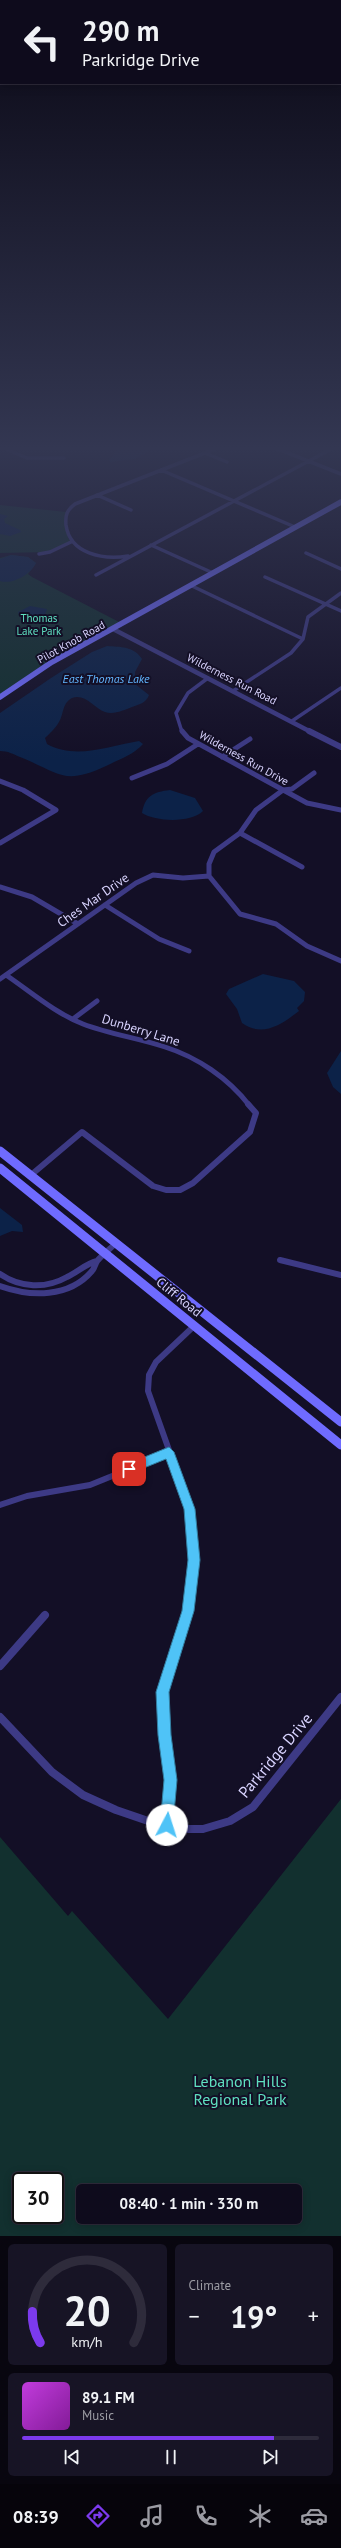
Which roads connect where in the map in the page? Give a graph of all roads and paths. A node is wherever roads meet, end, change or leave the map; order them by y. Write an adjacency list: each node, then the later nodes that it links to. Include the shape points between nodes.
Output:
1 (51, 551): 7 (street)
2 (88, 551): 8 (street, via 110,556)
3 (140, 551): 8 (street)
4 (165, 551): 10 (street)
5 (252, 551): 10 (main road, Pilot Knob Road)
6 (306, 553): 9 (street)
7 (38, 554)
8 (132, 556): 11 (street)
9 (341, 569)
10 (213, 573): 13 (main road, Pilot Knob Road)
11 (96, 574)
12 (265, 577): 15 (street)
13 (192, 586): 17 (main road, Pilot Knob Road); 18 (street)
14 (341, 593): 15 (street)
15 (324, 604): 16 (street); 18 (street, via 308,617)
16 (341, 611)
17 (113, 629): 19 (street, Wilderness Run Road); 22 (main road, Pilot Knob Road, via 52,662)
18 (302, 639): 21 (street, via 291,653)
19 (208, 678): 21 (street, Wilderness Run Road); 25 (street, Wilderness Run Drive, via 188,693 176,713 181,730)
20 (341, 688): 23 (street)
21 (233, 691): 23 (street, Wilderness Run Road)
22 (0, 696)
23 (292, 721): 26 (street, Wilderness Run Road)
24 (250, 739): 27 (street)
25 (198, 744): 27 (street, Wilderness Run Drive); 29 (street, via 167,764)
26 (341, 747)
27 (222, 757): 31 (street, Wilderness Run Drive)
28 (314, 773): 31 (street, via 292,789)
29 (132, 778)
30 (0, 781): 34 (street, via 23,790 56,810)
31 (283, 790): 32 (street, Wilderness Run Drive, via 307,803); 33 (street, via 256,810)
32 (341, 810)
33 (240, 832): 35 (street); 36 (street, via 214,852 209,864)
34 (0, 843)
35 (302, 867)
36 (209, 876): 38 (street, Ches Mar Drive, via 184,878 153,875 136,883); 41 (street, via 240,914 276,924 308,946)
37 (0, 887): 39 (street, via 32,897)
38 (105, 905): 39 (street, Ches Mar Drive); 40 (street, via 159,939)
39 (78, 924): 42 (street, Ches Mar Drive)
40 (189, 951)
41 (341, 961)
42 (6, 975): 43 (street, Ches Mar Drive); 45 (street, Dunberry Lane)
43 (0, 979)
44 (98, 1001): 45 (street)
45 (73, 1019): 48 (street, Dunberry Lane, via 95,1028 167,1047 194,1059 216,1074 256,1113 250,1132 193,1183 180,1190 166,1190 153,1186 82,1132)
46 (0, 1150): 48 (main road, Cliff Road)
47 (0, 1168): 50 (main road, Cliff Road)
48 (30, 1175): 49 (main road, Cliff Road)
49 (116, 1243): 50 (street); 58 (main road, Cliff Road)
50 (105, 1254): 52 (street); 57 (main road, Cliff Road)
51 (280, 1260): 54 (street)
52 (97, 1261): 55 (street, via 86,1263 62,1280 45,1286 28,1286); 56 (street, via 92,1272 78,1282 53,1293 27,1294)
53 (0, 1274): 55 (street)
54 (341, 1275)
55 (6, 1279): 56 (street)
56 (0, 1286)
57 (194, 1326): 59 (main road, Cliff Road); 60 (street, via 156,1362 149,1375 148,1391)
58 (341, 1422)
59 (341, 1445)
60 (169, 1452): 61 (street, via 90,1486 27,1496); 66 (street, via 190,1509 194,1560 188,1611 163,1692 171,1780)
61 (0, 1505)
62 (45, 1615): 63 (street)
63 (0, 1666)
64 (341, 1697): 66 (street, Parkridge Drive, via 252,1807 235,1820 203,1829)
65 (0, 1717): 66 (street, Parkridge Drive, via 48,1768 72,1789 113,1810)
66 (167, 1825)

